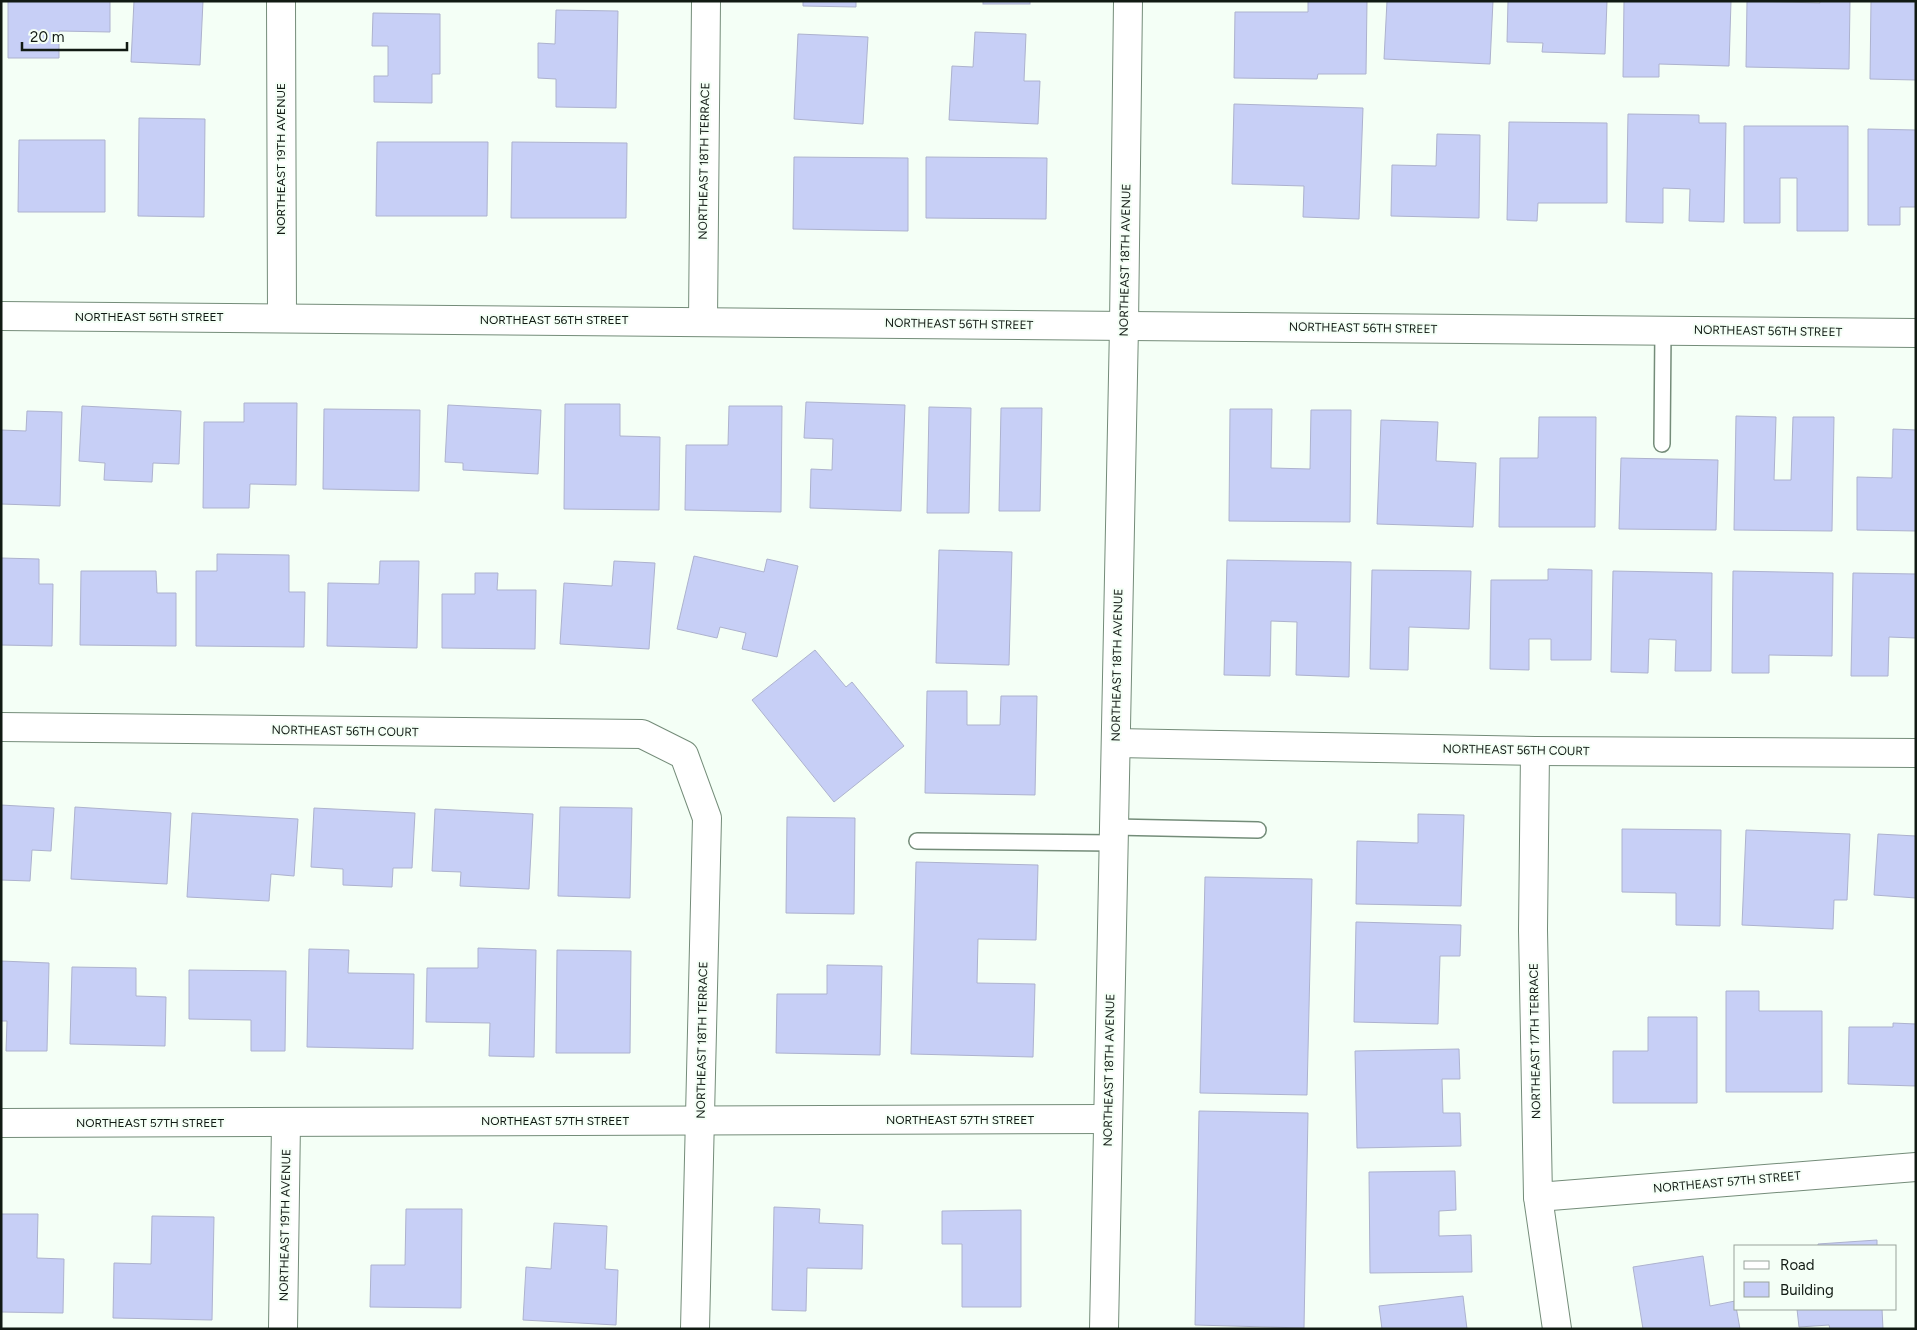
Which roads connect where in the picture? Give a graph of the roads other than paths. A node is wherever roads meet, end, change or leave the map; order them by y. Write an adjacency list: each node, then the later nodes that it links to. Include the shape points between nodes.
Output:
1 (281, 1): 5 (street, NORTHEAST 19TH AVENUE)
2 (706, 1): 6 (street, NORTHEAST 18TH TERRACE)
3 (1128, 1): 7 (street, NORTHEAST 18TH AVENUE)
4 (1, 316): 5 (street, NORTHEAST 56TH STREET)
5 (282, 318): 6 (street, NORTHEAST 56TH STREET)
6 (703, 321): 7 (street, NORTHEAST 56TH STREET)
7 (1124, 326): 8 (street, NORTHEAST 56TH STREET); 12 (street, NORTHEAST 18TH AVENUE)
8 (1663, 330): 9 (street, NORTHEAST 56TH STREET); 10 (lane)
9 (1916, 333)
10 (1662, 444)
11 (1, 727): 15 (street, NORTHEAST 56TH COURT, via 642,734)
12 (1116, 743): 13 (street, NORTHEAST 56TH COURT); 17 (street, NORTHEAST 18TH AVENUE)
13 (1535, 751): 14 (street, NORTHEAST 56TH COURT); 24 (street, NORTHEAST 17TH TERRACE, via 1533,930)
14 (1916, 753)
15 (684, 755): 20 (street, NORTHEAST 18TH TERRACE, via 707,818)
16 (1258, 830): 17 (lane)
17 (1114, 835): 18 (lane); 19 (street, NORTHEAST 18TH AVENUE)
18 (917, 841)
19 (1108, 1119): 20 (street, NORTHEAST 57TH STREET); 27 (street, NORTHEAST 18TH AVENUE)
20 (700, 1121): 21 (street, NORTHEAST 57TH STREET); 26 (street, NORTHEAST 18TH TERRACE)
21 (286, 1122): 22 (street, NORTHEAST 57TH STREET); 25 (street, NORTHEAST 19TH AVENUE)
22 (1, 1123)
23 (1916, 1167): 24 (street, NORTHEAST 57TH STREET)
24 (1538, 1197): 28 (street, NORTHEAST 17TH TERRACE)
25 (283, 1329)
26 (695, 1329)
27 (1104, 1329)
28 (1557, 1329)

